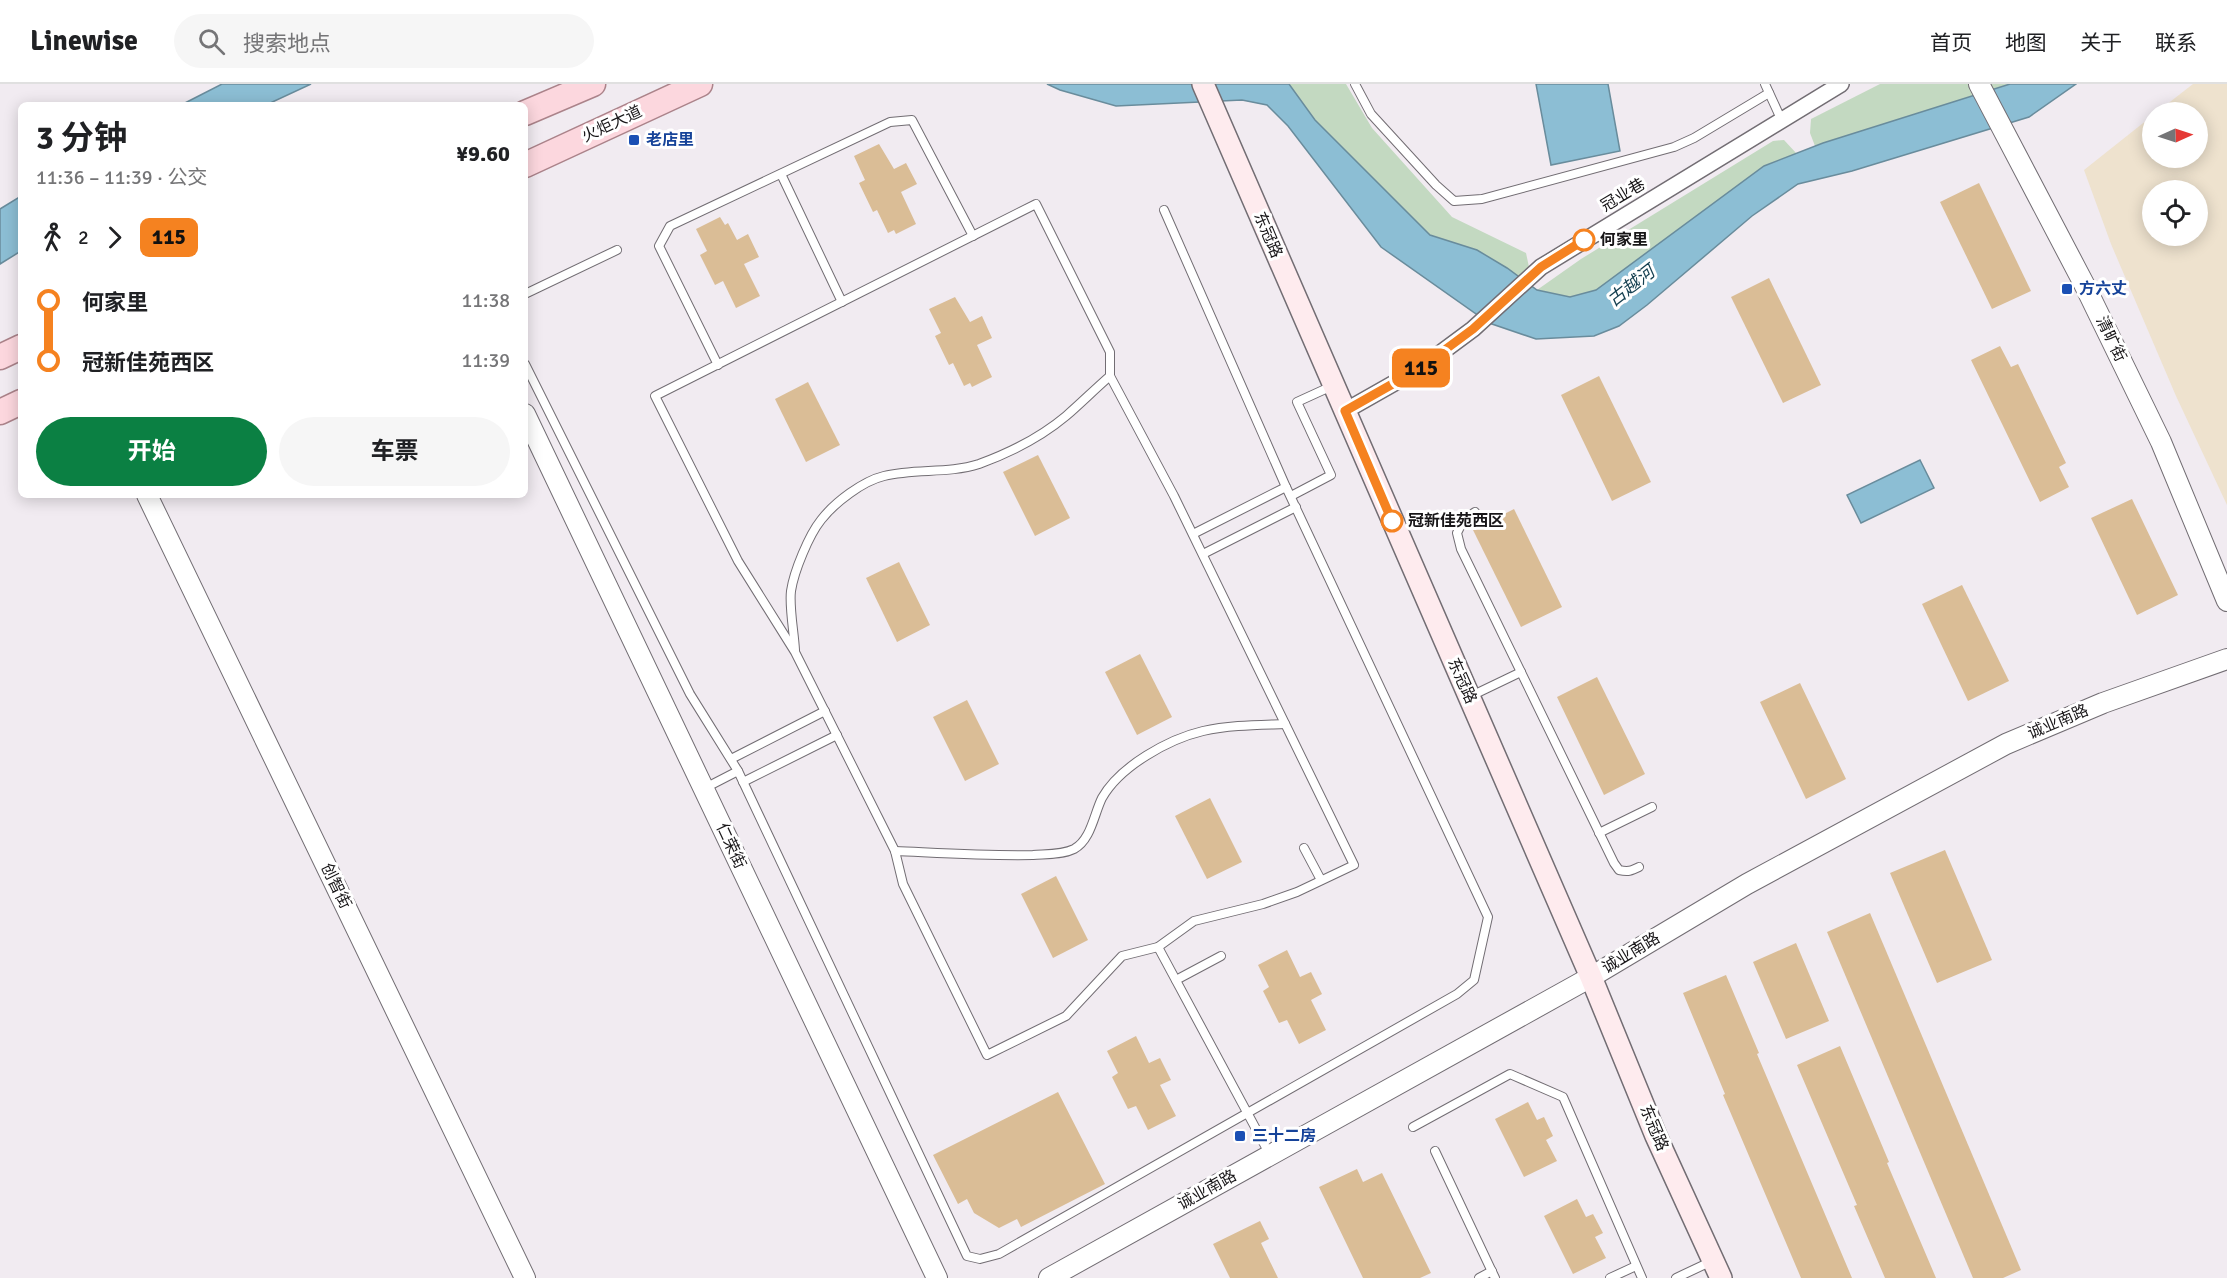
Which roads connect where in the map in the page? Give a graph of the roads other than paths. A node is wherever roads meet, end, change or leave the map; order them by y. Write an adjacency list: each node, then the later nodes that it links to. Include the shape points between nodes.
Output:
1 (592, 84): 9 (main road)
2 (700, 84): 11 (main road, 火炬大道)
3 (1203, 84): 23 (main road, 东冠路)
4 (1355, 84): 8 (lane, via 1371,114 1455,201 1482,199 1674,147)
5 (1765, 84): 8 (lane)
6 (1841, 84): 10 (street, 冠业巷)
7 (1980, 87): 35 (street, 清旷街, via 2084,284 2161,442)
8 (1769, 93): 10 (lane)
9 (528, 112)
10 (1782, 121): 25 (street, 冠业巷, via 1541,267 1473,329 1419,369)
11 (528, 164)
12 (781, 174): 14 (lane, via 890,122 912,120); 17 (lane); 20 (lane, via 669,226 659,246)
13 (1164, 210): 28 (lane)
14 (973, 236): 17 (lane); 22 (lane, via 1036,204 1110,352)
15 (617, 250): 16 (lane)
16 (528, 293)
17 (842, 302): 20 (lane)
18 (18, 348): 19 (main road)
19 (0, 357)
20 (718, 365): 36 (lane, via 655,396 738,561)
21 (528, 370): 43 (lane, via 690,694)
22 (1110, 376): 33 (lane); 36 (lane, via 1066,416 1014,448 956,470 883,476 864,483 845,498 821,520 801,558 791,592)
23 (1333, 385): 25 (main road, 东冠路); 29 (lane, via 1298,402 1331,476)
24 (18, 403): 26 (main road)
25 (1345, 411): 39 (main road, 东冠路)
26 (0, 412)
27 (528, 420): 46 (street, 仁荣街)
28 (1286, 487): 29 (lane); 33 (lane)
29 (1290, 496): 31 (lane)
30 (148, 498): 64 (street, 创智街)
31 (1296, 507): 34 (lane); 57 (lane, via 1488,917 1474,980 1457,994)
32 (1475, 512): 38 (lane, via 1461,524 1458,542)
33 (1193, 534): 34 (lane)
34 (1203, 554): 41 (lane)
35 (2227, 601)
36 (795, 652): 40 (lane)
37 (2227, 658): 55 (street, 诚业南路, via 2103,703 2006,744 1746,884)
38 (1521, 672): 39 (lane); 48 (lane)
39 (1469, 698): 55 (main road, 东冠路)
40 (825, 711): 42 (lane); 43 (lane)
41 (1285, 724): 50 (lane, via 1203,731 1182,737 1142,759 1124,771 1103,797 1086,837 1074,849 1051,854 1004,855); 52 (lane, via 1354,865)
42 (837, 735): 45 (lane); 50 (lane)
43 (731, 759): 44 (lane)
44 (738, 771): 45 (lane); 46 (lane)
45 (743, 782): 57 (lane, via 967,1256 981,1259 999,1254)
46 (703, 788): 65 (street, 仁荣街)
47 (1652, 807): 48 (lane)
48 (1599, 832): 51 (lane, via 1619,870 1630,872)
49 (1304, 848): 52 (lane)
50 (895, 851): 53 (lane, via 903,884 987,1055 1066,1016 1122,956)
51 (1639, 867)
52 (1321, 880): 53 (lane, via 1263,904 1194,921)
53 (1158, 947): 56 (lane)
54 (1221, 956): 56 (lane)
55 (1591, 977): 60 (street, 诚业南路); 62 (main road, 东冠路, via 1656,1136)
56 (1176, 980): 57 (lane)
57 (1247, 1114): 60 (lane)
58 (1413, 1127): 61 (lane, via 1510,1074 1563,1097)
59 (1435, 1151): 63 (lane)
60 (1270, 1155): 66 (street, 诚业南路)
61 (1636, 1266): 68 (lane); 69 (lane)
62 (1717, 1269): 70 (lane)
63 (1494, 1275): 67 (lane)
64 (525, 1278)
65 (937, 1278)
66 (1048, 1278)
67 (1479, 1278)
68 (1610, 1278)
69 (1642, 1278)
70 (1676, 1278)

